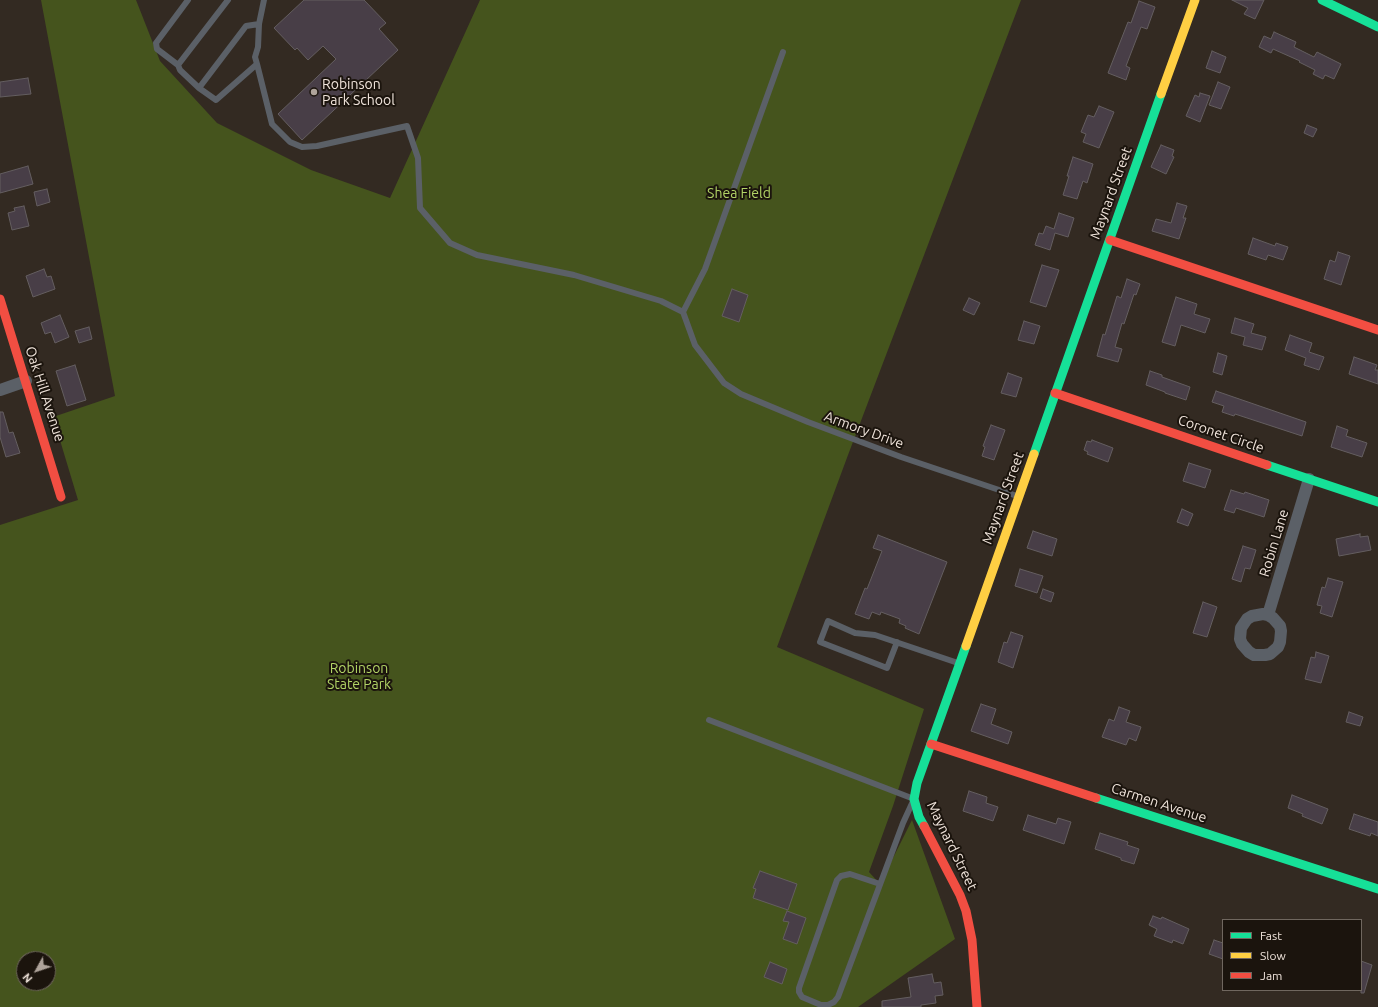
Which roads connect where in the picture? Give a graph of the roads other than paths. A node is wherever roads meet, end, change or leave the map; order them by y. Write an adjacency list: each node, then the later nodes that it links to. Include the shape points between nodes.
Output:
1 (188, 0): 10 (lane, via 156,43 157,49)
2 (228, 0): 10 (lane)
3 (264, 0): 6 (lane)
4 (1195, 0): 12 (street, Maynard Street)
5 (1322, 0): 7 (street)
6 (259, 24): 9 (lane, via 255,57); 11 (lane, via 246,26)
7 (1378, 27)
8 (783, 52): 14 (lane, via 705,269)
9 (257, 64): 11 (lane, via 216,100); 14 (lane, via 272,124 290,142 302,146 317,146 407,126 418,158 420,208 450,243 477,255 574,275 660,301)
10 (178, 65): 11 (lane)
11 (198, 88)
12 (1110, 240): 15 (street); 18 (street, Maynard Street)
13 (0, 299): 16 (street, Oak Hill Avenue)
14 (683, 312): 21 (lane, Armory Drive, via 695,345 724,382 741,394 901,457)
15 (1378, 330)
16 (26, 381): 17 (street); 20 (street, Oak Hill Avenue)
17 (0, 390)
18 (1055, 393): 19 (street, Coronet Circle); 21 (street, Maynard Street)
19 (1310, 479): 22 (street, Coronet Circle); 23 (street, Robin Lane)
20 (62, 497)
21 (1019, 497): 25 (street, Maynard Street)
22 (1378, 502)
23 (1268, 615)
24 (897, 642): 24 (lane, via 875,635 855,633 828,621 820,642 887,668); 25 (lane)
25 (960, 663): 27 (street, Maynard Street)
26 (709, 720): 28 (lane)
27 (931, 744): 28 (street, Maynard Street); 30 (street, Carmen Avenue)
28 (914, 799): 29 (lane); 31 (street, Maynard Street, via 919,817 960,895 966,912 972,940)
29 (880, 884): 29 (lane, via 838,997 828,1005 821,1005 802,997 799,988 837,880 850,874)
30 (1378, 889)
31 (978, 1007)

